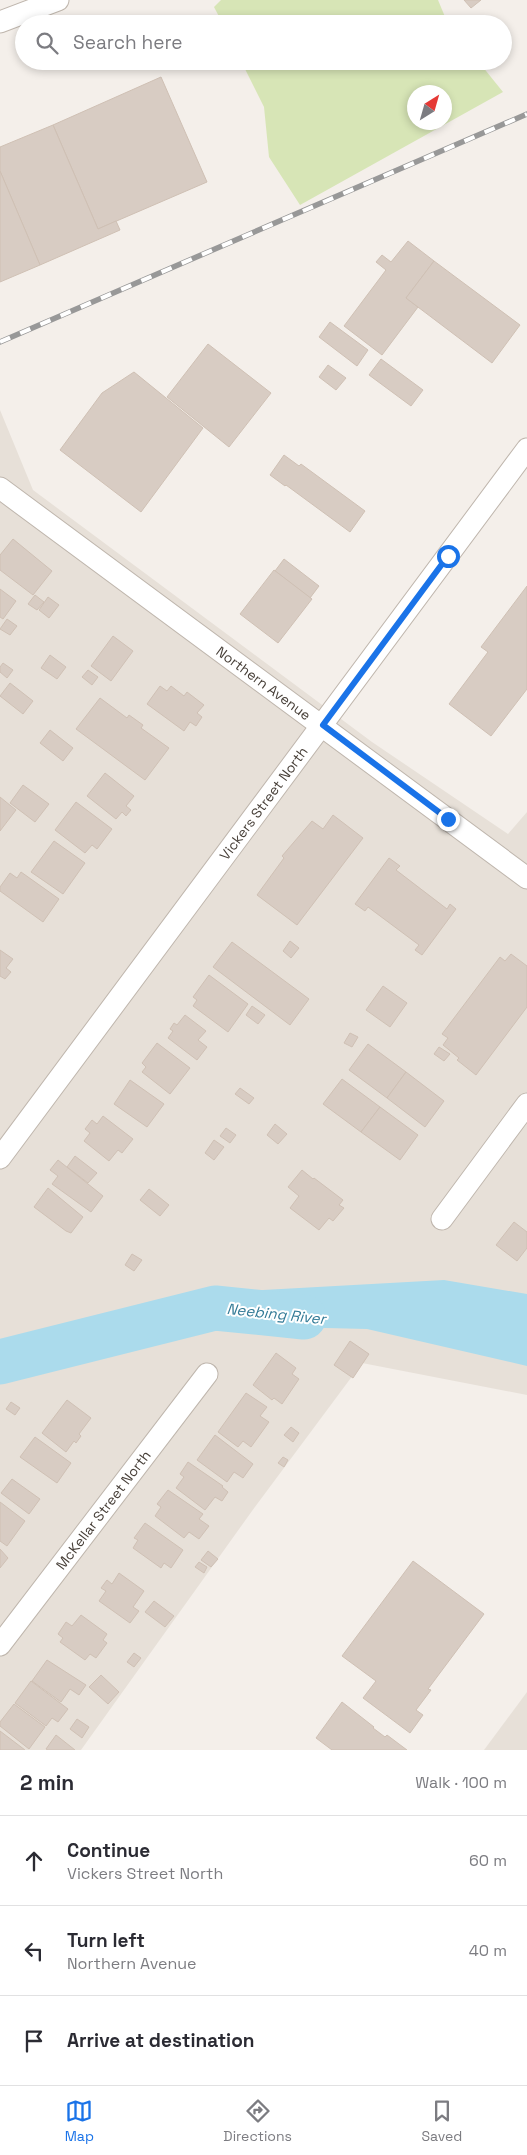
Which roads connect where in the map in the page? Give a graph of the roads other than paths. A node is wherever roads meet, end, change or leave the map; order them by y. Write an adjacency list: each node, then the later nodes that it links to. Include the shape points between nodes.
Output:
1 (58, 0): 2 (street)
2 (18, 15)
3 (15, 16): 4 (street)
4 (0, 22)
5 (527, 449): 7 (street, Vickers Street North)
6 (0, 488): 7 (street, Northern Avenue)
7 (323, 725): 8 (street, Northern Avenue); 10 (street, Vickers Street North)
8 (527, 878)
9 (527, 1104): 11 (street)
10 (0, 1158)
11 (442, 1219)
12 (207, 1374): 13 (street, McKellar Street North)
13 (0, 1645)

